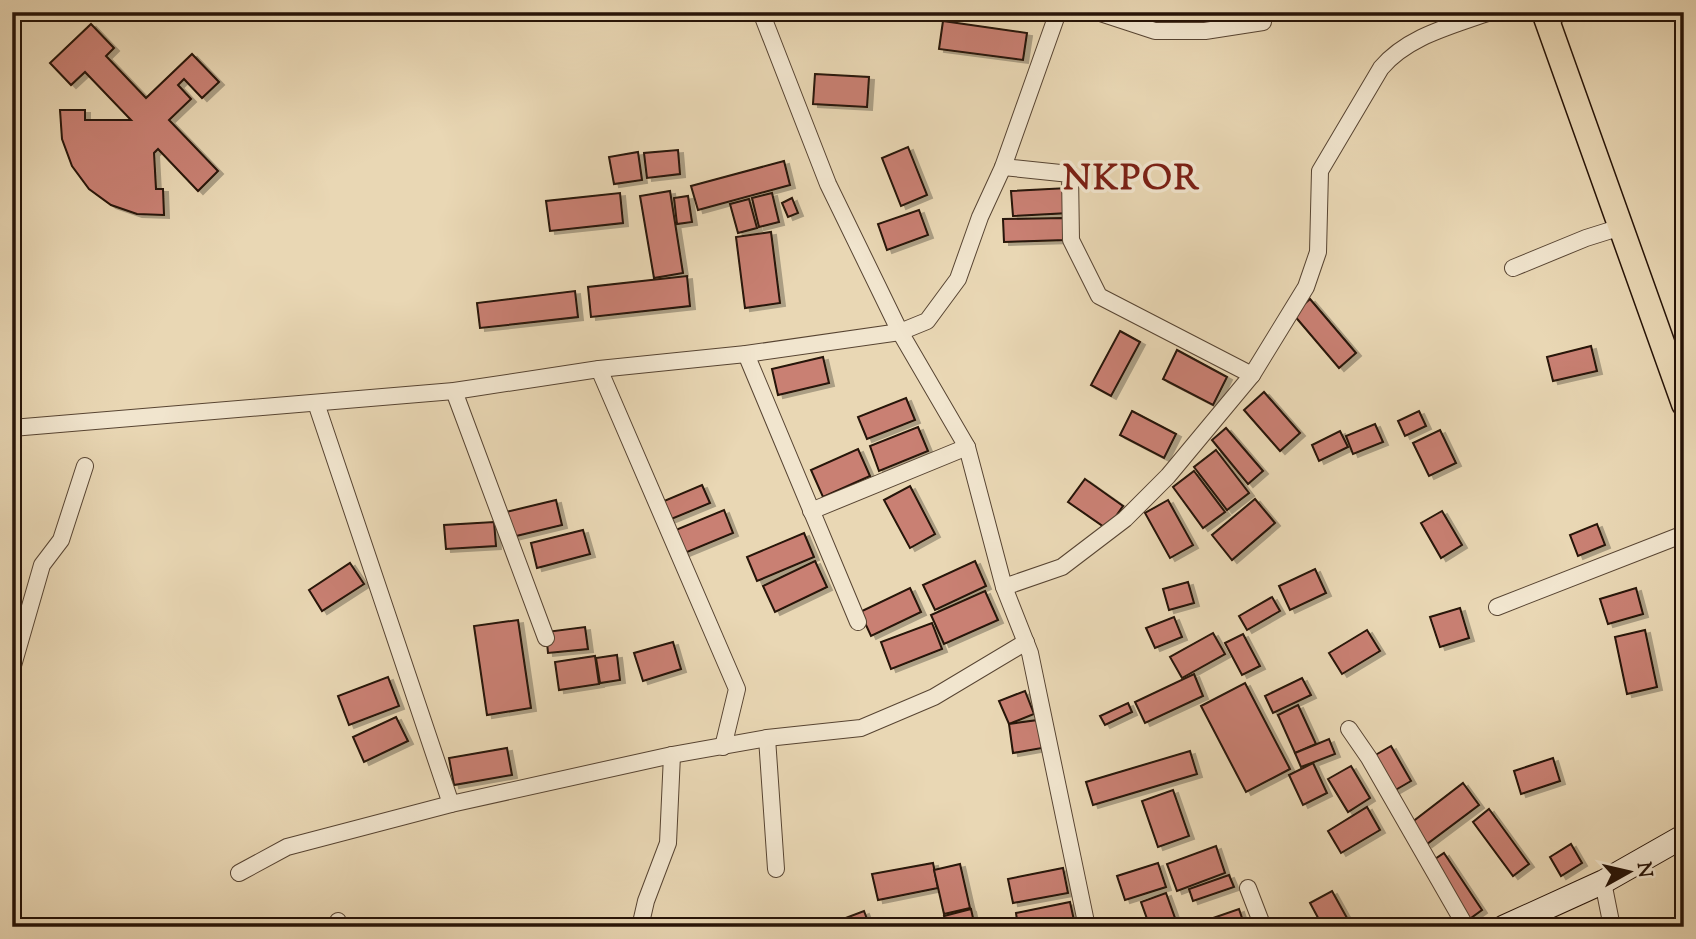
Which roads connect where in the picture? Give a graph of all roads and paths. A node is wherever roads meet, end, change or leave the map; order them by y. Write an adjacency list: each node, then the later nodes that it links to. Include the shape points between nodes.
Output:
1 (761, 12): 10 (street, via 828,184)
2 (1058, 12): 7 (street)
3 (1097, 12): 6 (street, via 1155,31 1205,31)
4 (1490, 12): 13 (street, via 1409,43 1381,68 1320,171 1318,252 1306,287)
5 (1551, 15): 8 (main road)
6 (1263, 22)
7 (1003, 167): 10 (street, via 958,279 927,321); 13 (street, via 1070,174 1072,240 1100,296)
8 (1621, 227): 9 (street); 16 (main road)
9 (1513, 268)
10 (900, 332): 11 (street); 18 (street)
11 (746, 354): 12 (street); 20 (street)
12 (599, 369): 14 (street); 30 (street, via 737,689)
13 (1252, 375): 22 (street, via 1168,476 1125,519 1062,567)
14 (454, 391): 15 (street); 25 (street)
15 (316, 403): 17 (street); 32 (street)
16 (1684, 404)
17 (12, 428)
18 (967, 447): 20 (street); 22 (street)
19 (85, 466): 27 (street, via 61,540 42,565)
20 (811, 511): 24 (street)
21 (1684, 534): 23 (street)
22 (1004, 587): 26 (street)
23 (1497, 607)
24 (858, 622)
25 (546, 638)
26 (1026, 642): 29 (street, via 934,697 861,727); 39 (street)
27 (12, 669)
28 (1349, 729): 41 (street)
29 (767, 738): 30 (street); 34 (street)
30 (723, 747): 31 (street)
31 (672, 755): 32 (street); 38 (street, via 668,844)
32 (451, 804): 35 (street, via 287,847)
33 (1684, 836): 36 (main road)
34 (776, 869)
35 (239, 873)
36 (1603, 882): 42 (main road); 43 (street)
37 (1248, 888): 40 (street)
38 (640, 927)
39 (1087, 927)
40 (1263, 927)
41 (1466, 927)
42 (1504, 927)
43 (1612, 927)

